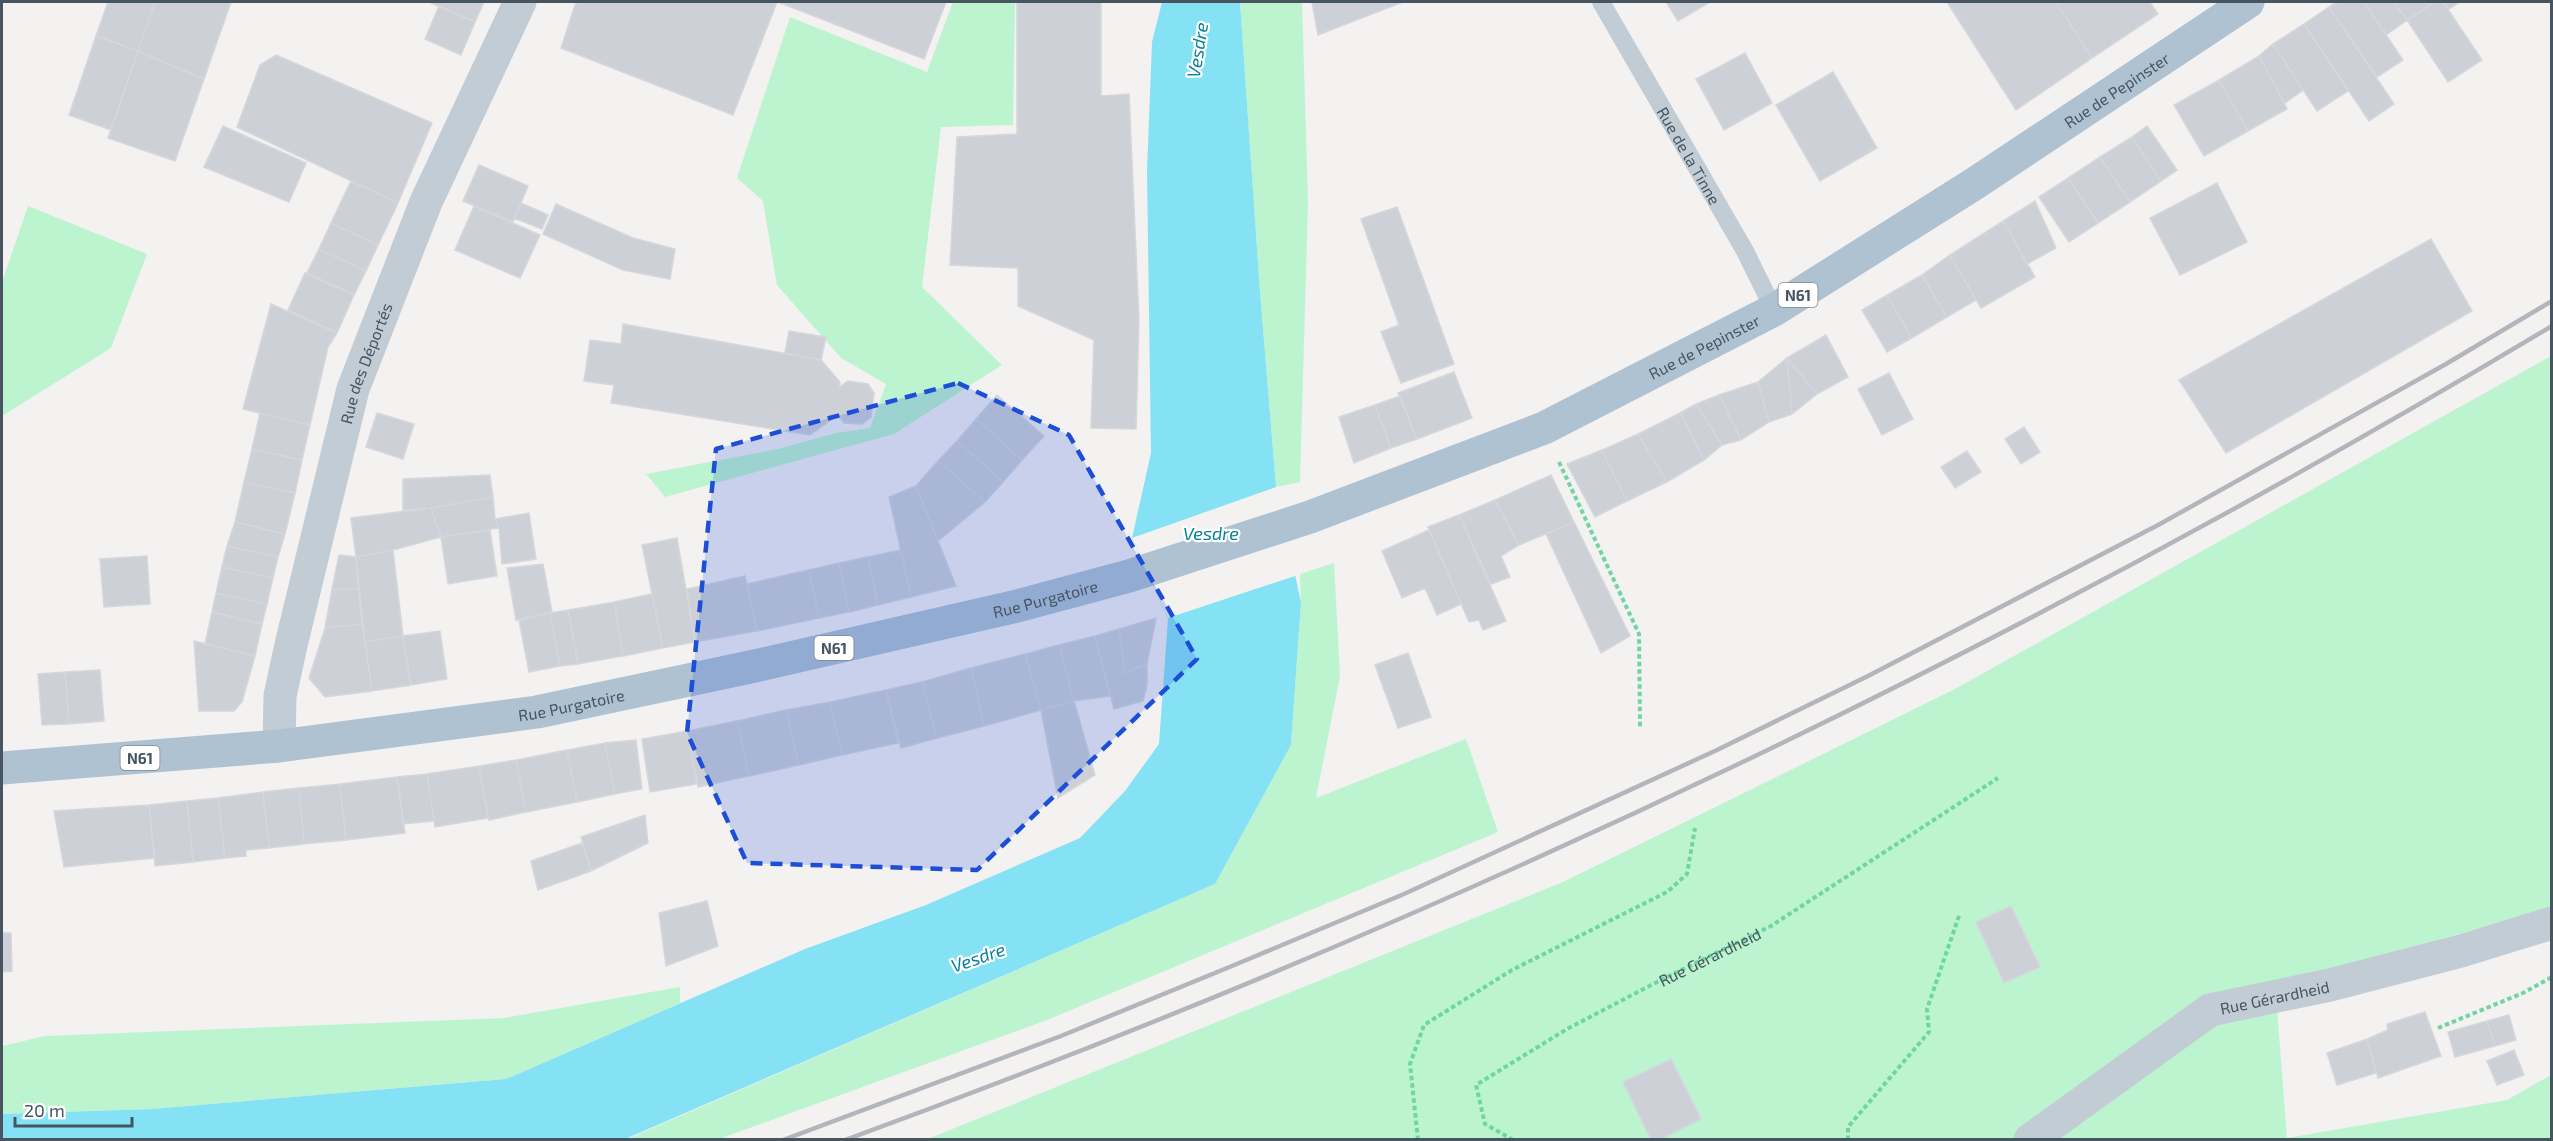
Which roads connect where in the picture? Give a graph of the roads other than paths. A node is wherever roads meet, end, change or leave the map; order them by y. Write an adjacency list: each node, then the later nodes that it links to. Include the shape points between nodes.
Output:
1 (520, 2): 6 (street, Rue des Déportés, via 426,202 353,388 280,696)
2 (1601, 2): 4 (lane, Rue de la Tinne, via 1745,250)
3 (2248, 2): 4 (main road, Rue de Pepinster / N61, via 1974,184)
4 (1774, 310): 5 (main road, Rue de Pepinster / N61, via 1544,428 1310,517)
5 (1129, 576): 6 (main road, Rue Purgatoire / N61, via 926,627 537,712)
6 (279, 746): 7 (main road, Rue Purgatoire / N61)
7 (2, 768)
8 (2552, 923): 9 (street, Rue Gérardheid, via 2330,985 2210,1010)
9 (2030, 1140)

